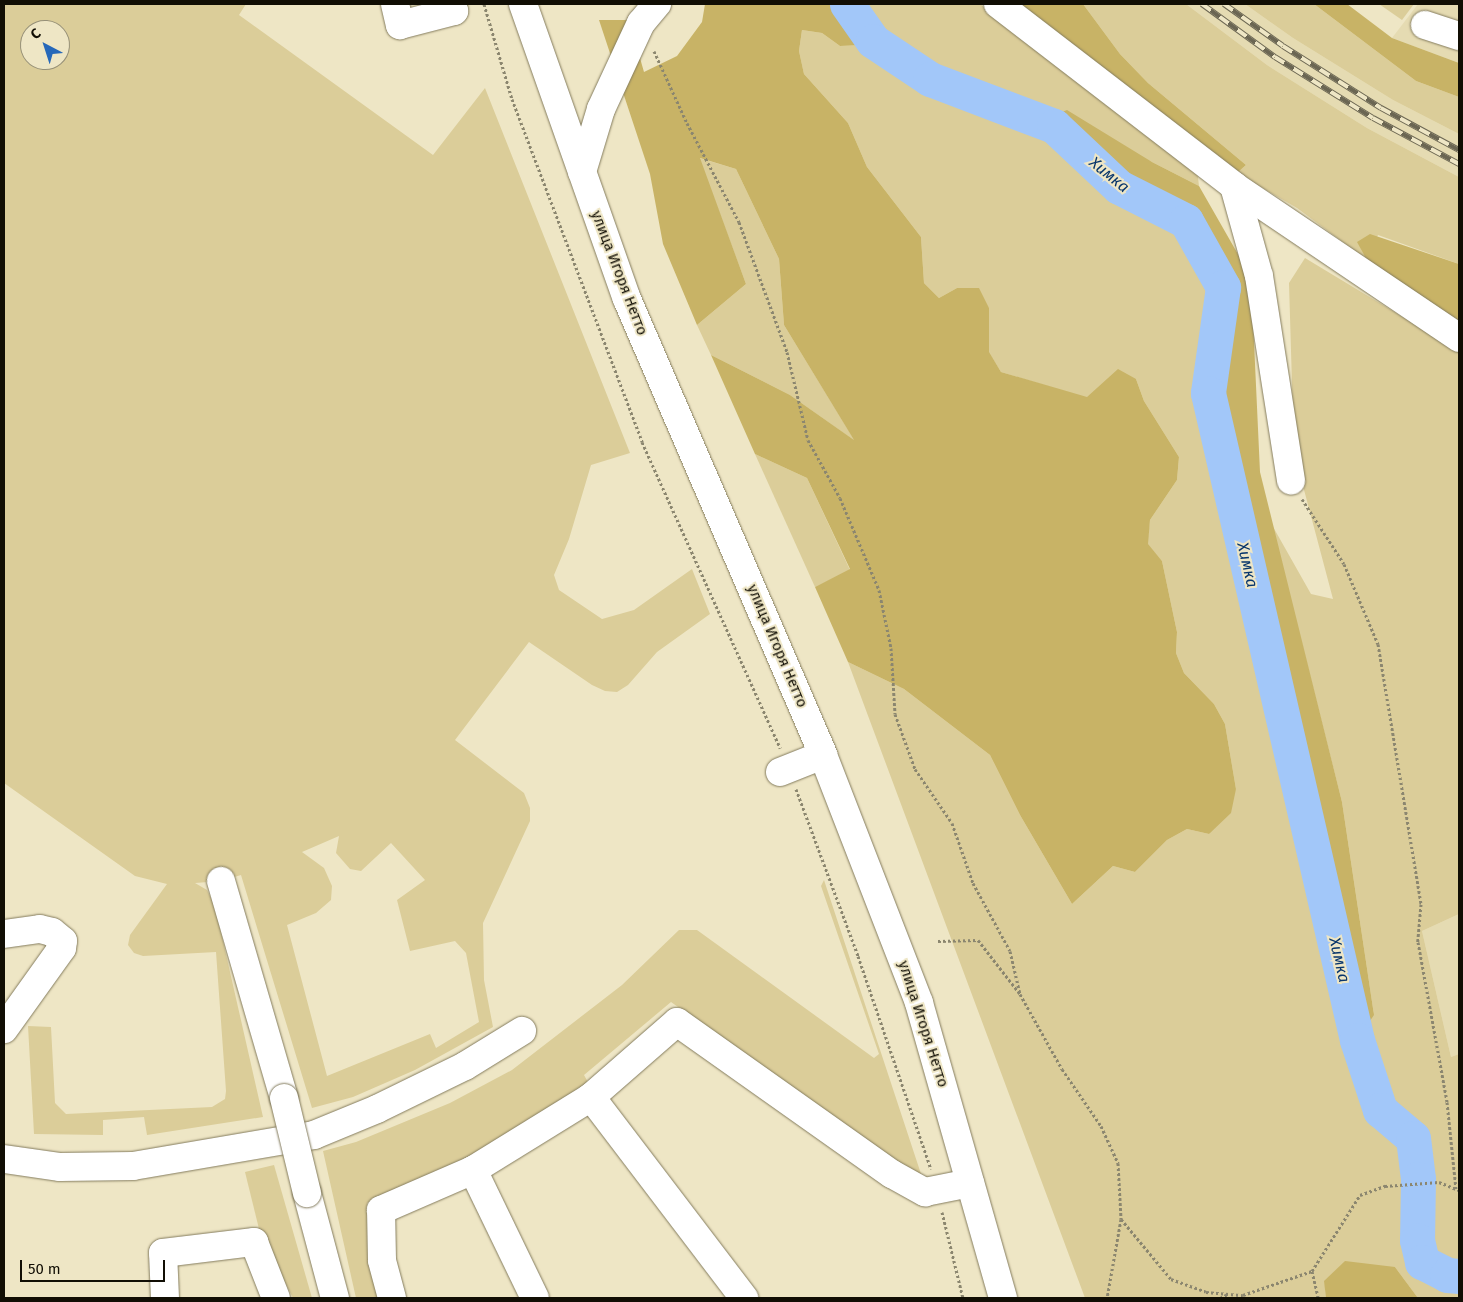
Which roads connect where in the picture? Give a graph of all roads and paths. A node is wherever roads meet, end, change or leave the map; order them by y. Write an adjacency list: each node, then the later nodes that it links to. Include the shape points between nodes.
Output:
1 (395, 4): 2 (street, via 400,25 454,11)
2 (452, 4)
3 (484, 4): 14 (path, via 512,99 642,442)
4 (523, 4): 9 (street, улица Игоря Нетто)
5 (998, 4): 10 (street)
6 (649, 14): 9 (street, via 601,109); 18 (path, via 686,123 739,222 787,352 808,440 840,498 879,590 891,648 898,723 915,769 952,823 973,883 1010,951)
7 (1424, 24): 8 (street)
8 (1459, 36)
9 (582, 172): 13 (street, улица Игоря Нетто, via 627,299)
10 (1234, 186): 11 (street); 12 (street, via 1259,276)
11 (1459, 338)
12 (1291, 481): 26 (path, via 1344,564 1378,644 1421,904 1418,942 1447,1102)
13 (824, 755): 14 (street); 25 (street, улица Игоря Нетто, via 919,1003)
14 (784, 770): 24 (path, via 858,956)
15 (221, 881): 33 (street, bridge, via 284,1098)
16 (4, 934): 19 (street, via 40,929 52,932 63,941 62,948)
17 (938, 941): 18 (path, via 978,940)
18 (1020, 994): 28 (path, via 1062,1069 1101,1126 1118,1164)
19 (4, 1029)
20 (522, 1031): 22 (street, via 465,1066 377,1109 314,1134 134,1166 60,1167)
21 (591, 1097): 23 (street); 25 (street, via 677,1022 892,1174 925,1192); 36 (street)
22 (4, 1159)
23 (474, 1170): 34 (street, via 381,1210 382,1260); 35 (street)
24 (934, 1179)
25 (970, 1183): 38 (street, улица Игоря Нетто)
26 (1458, 1189): 29 (path, via 1438,1182 1384,1186 1360,1194)
27 (940, 1207): 37 (path)
28 (1121, 1219): 30 (path, via 1170,1279 1206,1292); 39 (path)
29 (1312, 1271): 30 (path, via 1243,1295); 41 (path)
30 (1228, 1294): 40 (path)
31 (166, 1298): 32 (street, via 163,1253 254,1242)
32 (276, 1298)
33 (335, 1298)
34 (392, 1298)
35 (535, 1298)
36 (744, 1298)
37 (963, 1298)
38 (1003, 1298)
39 (1107, 1298)
40 (1220, 1298)
41 (1318, 1298)

